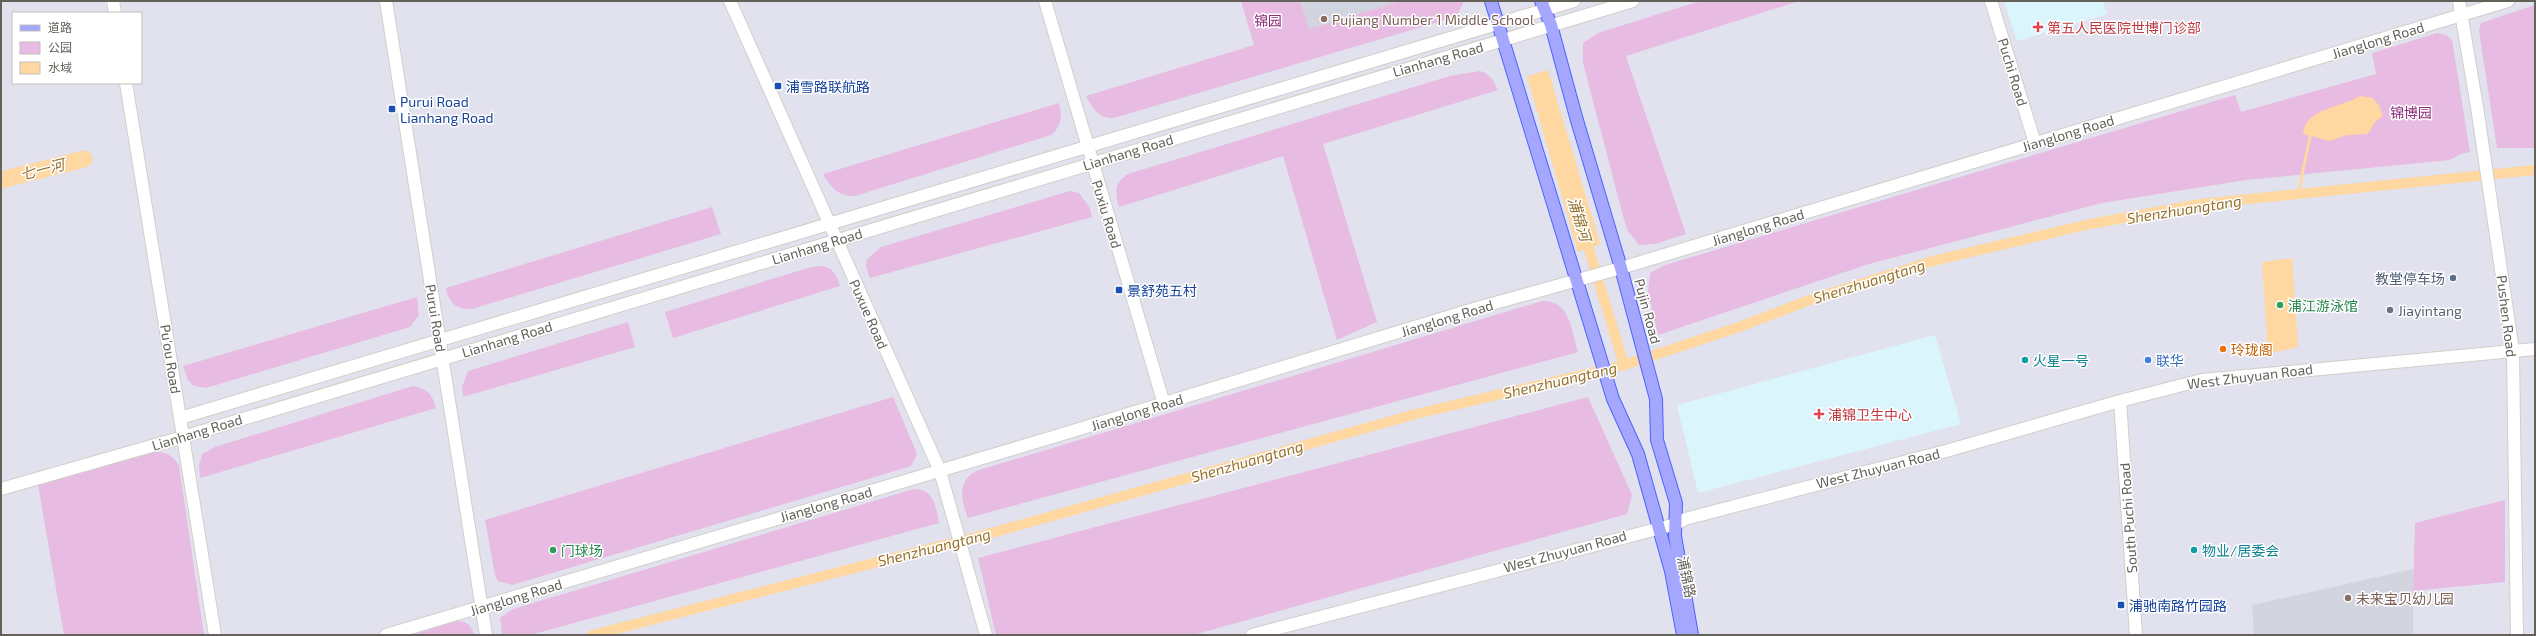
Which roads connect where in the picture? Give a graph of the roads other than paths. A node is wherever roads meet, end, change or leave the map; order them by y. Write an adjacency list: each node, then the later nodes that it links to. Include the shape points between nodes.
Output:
1 (113, 1): 12 (street)
2 (386, 1): 25 (street, Purui Road)
3 (730, 1): 21 (street, Puxue Road)
4 (1045, 1): 19 (street, Puxiu Road)
5 (1491, 1): 14 (main road)
6 (1574, 1): 11 (street, Lianhang Road)
7 (1633, 1): 15 (street, Lianhang Road)
8 (1991, 1): 18 (street, Puchi Road)
9 (2459, 1): 13 (street, Pushen Road)
10 (2508, 1): 13 (street, Jianglong Road)
11 (1540, 8): 14 (street, Lianhang Road); 15 (main road, Pujin Road)
12 (114, 12)
13 (2463, 15): 18 (street, Jianglong Road); 27 (street, Pushen Road)
14 (1502, 23): 16 (main road); 19 (street, Lianhang Road)
15 (1551, 25): 16 (street, Lianhang Road); 23 (main road, Pujin Road)
16 (1508, 38): 20 (street, Lianhang Road); 24 (main road)
17 (126, 84): 31 (street, Pu'ou Road)
18 (2035, 143): 23 (street, Jianglong Road)
19 (1088, 147): 20 (street, Puxiu Road); 21 (street, Lianhang Road)
20 (1092, 163): 22 (street, Lianhang Road); 30 (street, Puxiu Road)
21 (829, 224): 22 (street, Puxue Road); 25 (street, Lianhang Road)
22 (836, 240): 28 (street, Lianhang Road); 33 (street, Puxue Road)
23 (1621, 268): 24 (street, Jianglong Road); 35 (main road, Pujin Road, via 1656,398 1657,440 1676,503)
24 (1578, 280): 30 (street, Jianglong Road, via 1477,308); 36 (main road, 浦锦路, via 1610,389 1636,447)
25 (439, 340): 28 (street, Purui Road); 31 (street, Lianhang Road)
26 (2535, 349): 27 (street, West Zhuyuan Road)
27 (2513, 351): 29 (street, West Zhuyuan Road, via 2202,380); 46 (street, Pushen Road)
28 (442, 359): 32 (street, Lianhang Road); 37 (street, Purui Road)
29 (2120, 400): 35 (street, West Zhuyuan Road, via 1946,451 1693,517); 45 (street, South Puchi Road)
30 (1164, 404): 33 (street, Jianglong Road)
31 (180, 418): 32 (street, Pu'ou Road)
32 (183, 437): 34 (street, Lianhang Road); 38 (street, Pu'ou Road)
33 (940, 471): 37 (street, Jianglong Road); 41 (street, Puxue Road)
34 (1, 489)
35 (1676, 524): 36 (street, West Zhuyuan Road); 44 (main road, Pujin Road, via 1675,536)
36 (1659, 526): 42 (street, West Zhuyuan Road); 43 (main road, 浦锦路, via 1671,571)
37 (482, 607): 39 (street, Jianglong Road); 40 (street, Purui Road)
38 (215, 635)
39 (386, 635)
40 (486, 635)
41 (986, 635)
42 (1252, 635)
43 (1683, 635)
44 (1692, 635)
45 (2136, 635)
46 (2517, 635)

